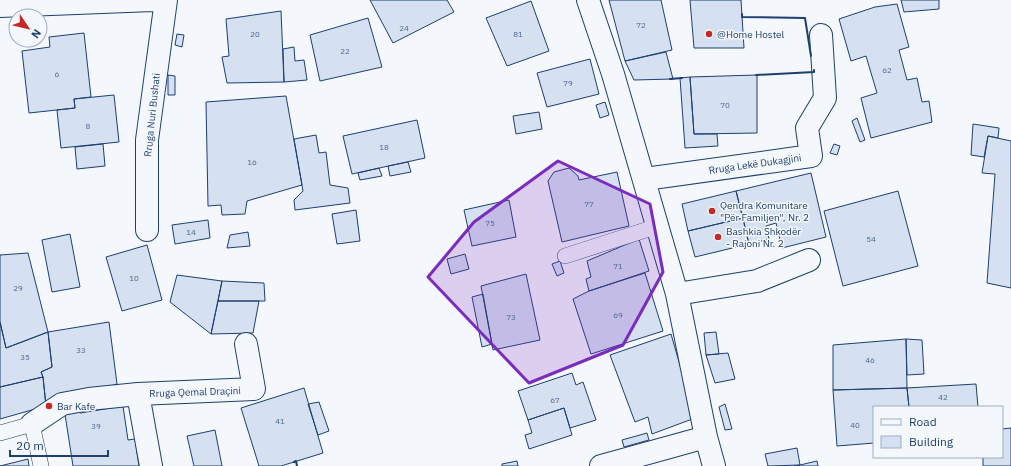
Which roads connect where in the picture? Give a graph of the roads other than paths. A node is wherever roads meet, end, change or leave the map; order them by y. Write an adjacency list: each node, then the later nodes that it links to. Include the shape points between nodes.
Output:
1 (153, 0): 4 (street)
2 (166, 0): 8 (street, Rruga Nuri Bushati, via 147,140)
3 (588, 0): 6 (street)
4 (0, 6)
5 (821, 35): 6 (street, Rruga Lekë Dukagjini, via 824,98 807,128 811,156)
6 (645, 179): 7 (street)
7 (658, 226): 9 (lane); 11 (street)
8 (147, 230)
9 (565, 256)
10 (809, 260): 11 (street, via 757,281)
11 (676, 294): 16 (street)
12 (246, 344): 13 (street, Rruga Qemal Draçini, via 254,389)
13 (138, 394): 14 (street, Rruga Qemal Draçini, via 62,404); 18 (street, Rruga Qemal Draçini)
14 (32, 424): 15 (lane, Rruga Qemal Draçini); 17 (lane)
15 (0, 433)
16 (706, 436): 19 (street); 20 (street)
17 (41, 466)
18 (150, 466)
19 (601, 466)
20 (714, 466)

